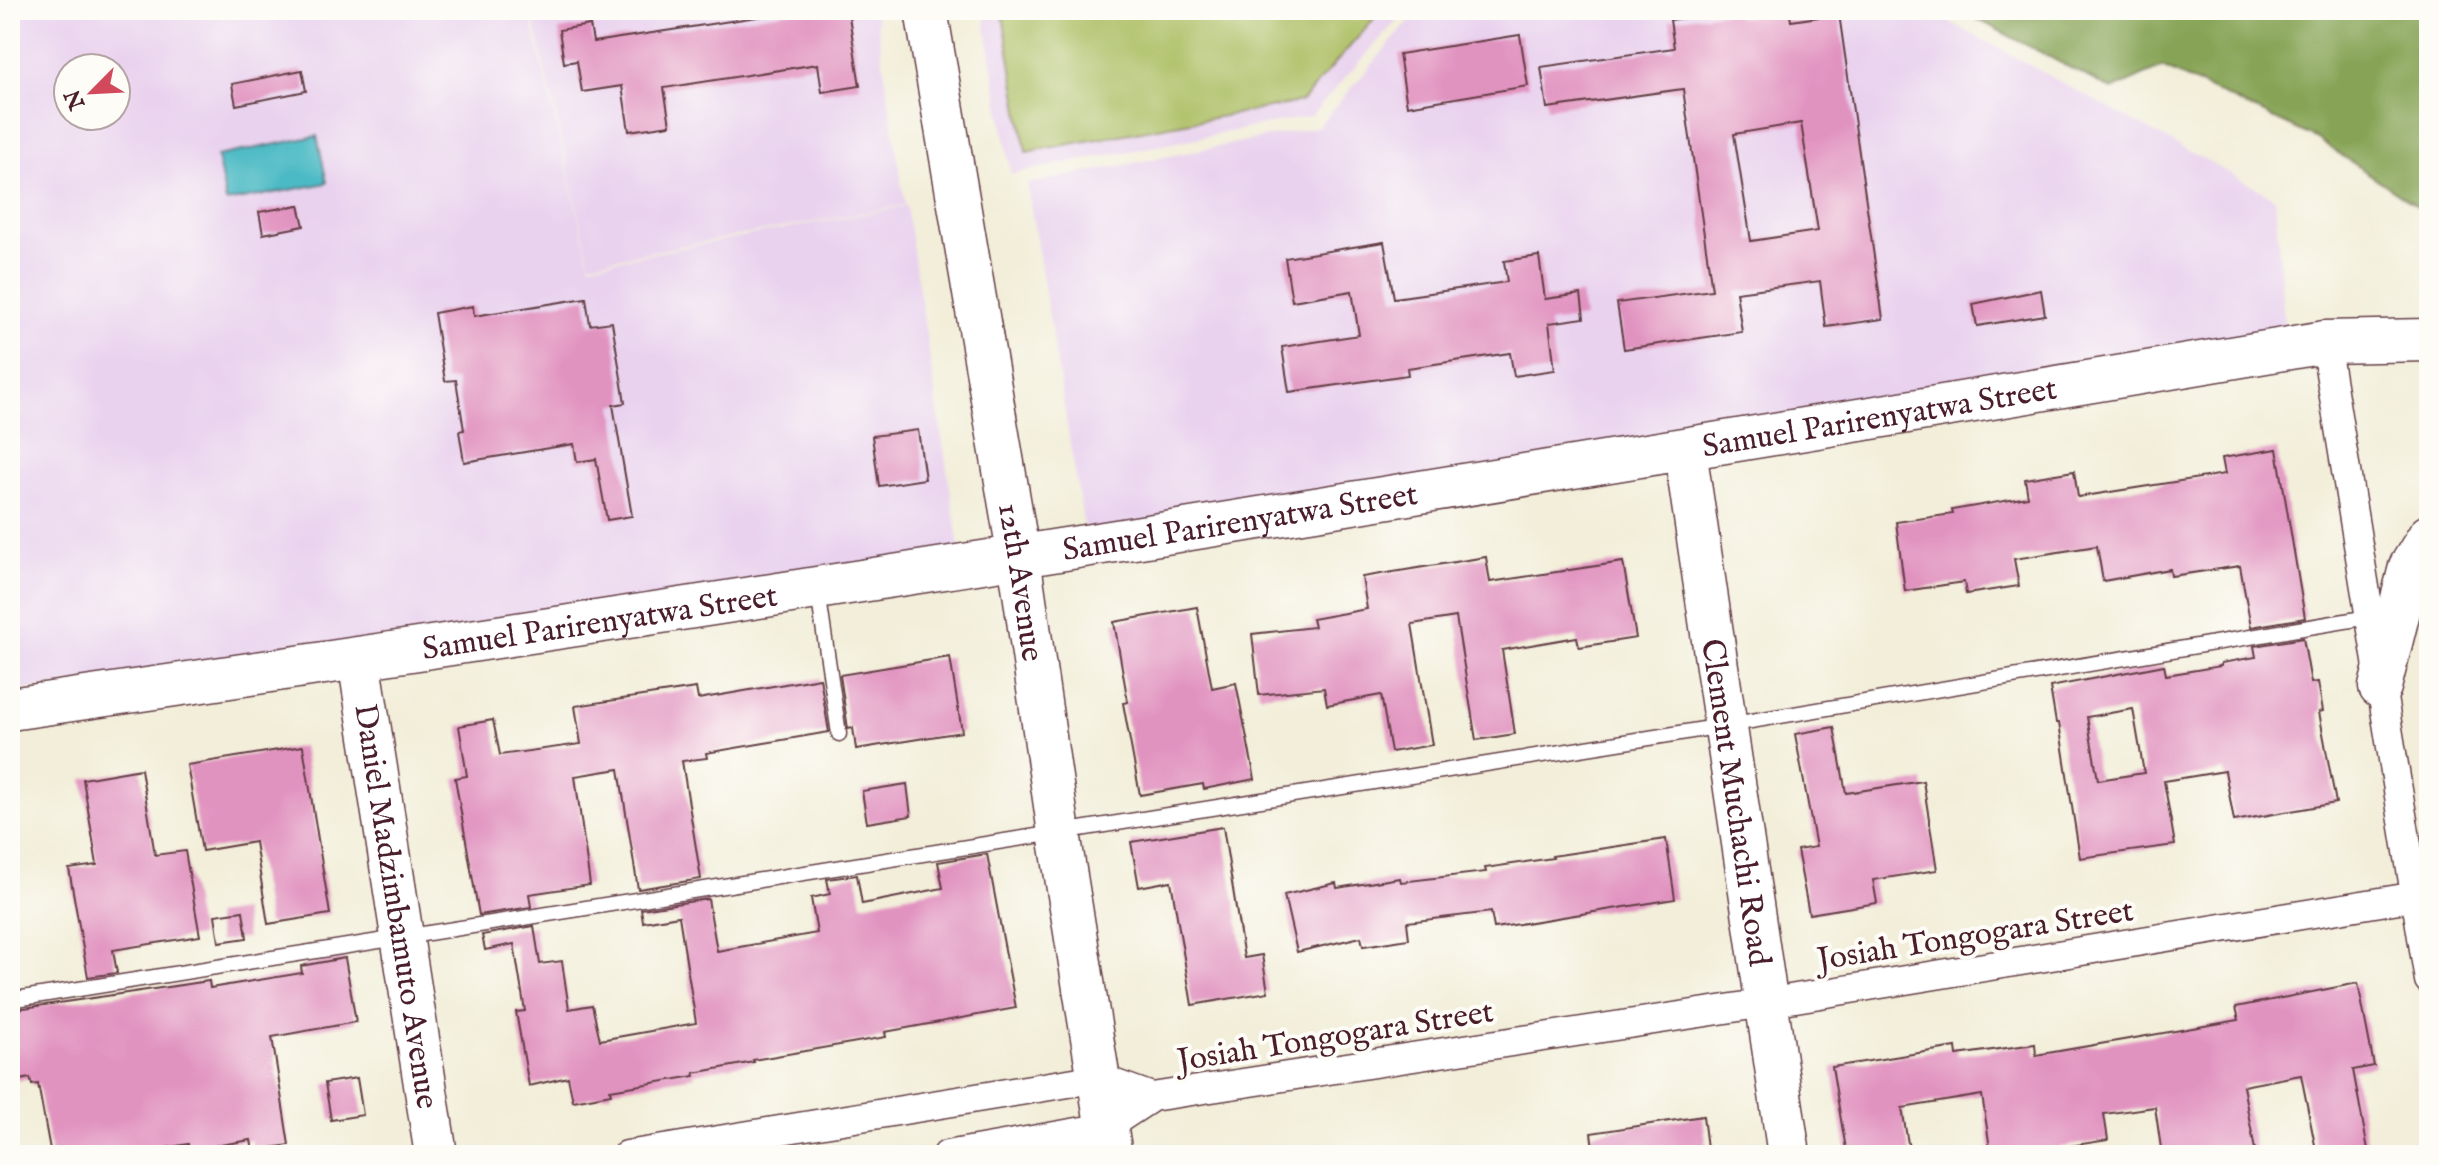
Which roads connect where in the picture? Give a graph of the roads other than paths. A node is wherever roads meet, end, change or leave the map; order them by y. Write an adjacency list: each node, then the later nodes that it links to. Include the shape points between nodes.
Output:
1 (926, 10): 6 (street, 12th Avenue)
2 (2429, 340): 3 (street, Samuel Parirenyatwa Street)
3 (2325, 342): 4 (street, Samuel Parirenyatwa Street); 8 (street)
4 (1685, 450): 6 (street, Samuel Parirenyatwa Street); 12 (street, Clement Muchachi Road)
5 (2429, 536): 10 (street, via 2410,567)
6 (1019, 558): 7 (street, Samuel Parirenyatwa Street); 14 (street, 12th Avenue)
7 (818, 588): 9 (street, Samuel Parirenyatwa Street); 13 (lane)
8 (2369, 617): 10 (street); 12 (lane)
9 (359, 659): 11 (street, Samuel Parirenyatwa Street); 16 (street, Daniel Madzimbamuto Avenue)
10 (2380, 687): 15 (street)
11 (10, 709)
12 (1726, 725): 14 (lane); 19 (street, Clement Muchachi Road)
13 (839, 734)
14 (1059, 833): 16 (lane); 20 (street, 12th Avenue)
15 (2422, 896): 17 (street); 19 (street, Josiah Tongogara Street)
16 (403, 937): 18 (lane); 24 (street, Daniel Madzimbamuto Avenue)
17 (2429, 980)
18 (10, 1000)
19 (1765, 1003): 21 (street, Josiah Tongogara Street); 27 (street, Clement Muchachi Road)
20 (1099, 1078): 21 (street, Josiah Tongogara Street); 22 (street, 12th Avenue); 25 (street, Josiah Tongogara Street)
21 (1152, 1097): 22 (street, Josiah Tongogara Street)
22 (1108, 1141): 23 (street, Josiah Tongogara Street)
23 (1058, 1145): 26 (street, Josiah Tongogara Street)
24 (436, 1155)
25 (627, 1155)
26 (947, 1155)
27 (1789, 1155)

